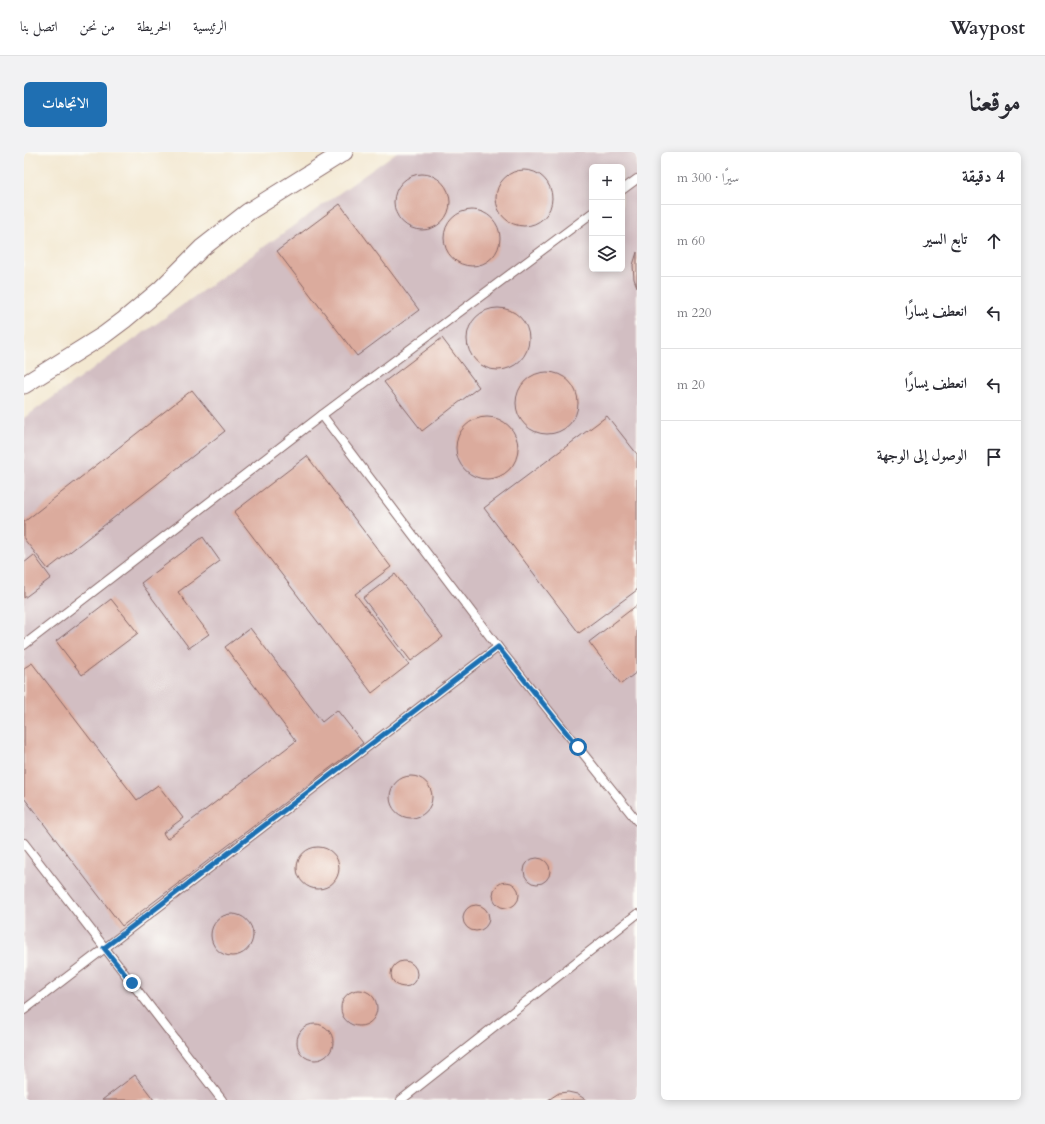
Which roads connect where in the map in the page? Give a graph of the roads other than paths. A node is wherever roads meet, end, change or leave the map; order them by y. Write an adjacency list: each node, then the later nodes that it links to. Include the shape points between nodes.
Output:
1 (344, 152): 5 (street, via 248,212 202,248 161,289 124,320)
2 (637, 179): 3 (lane)
3 (625, 188)
4 (589, 215): 6 (lane)
5 (24, 385)
6 (322, 415): 7 (lane); 8 (lane)
7 (24, 645)
8 (498, 647): 9 (lane); 12 (lane)
9 (637, 822)
10 (24, 843): 12 (lane)
11 (637, 914): 15 (lane)
12 (104, 948): 13 (lane); 14 (lane)
13 (24, 1010)
14 (222, 1100)
15 (401, 1100)

